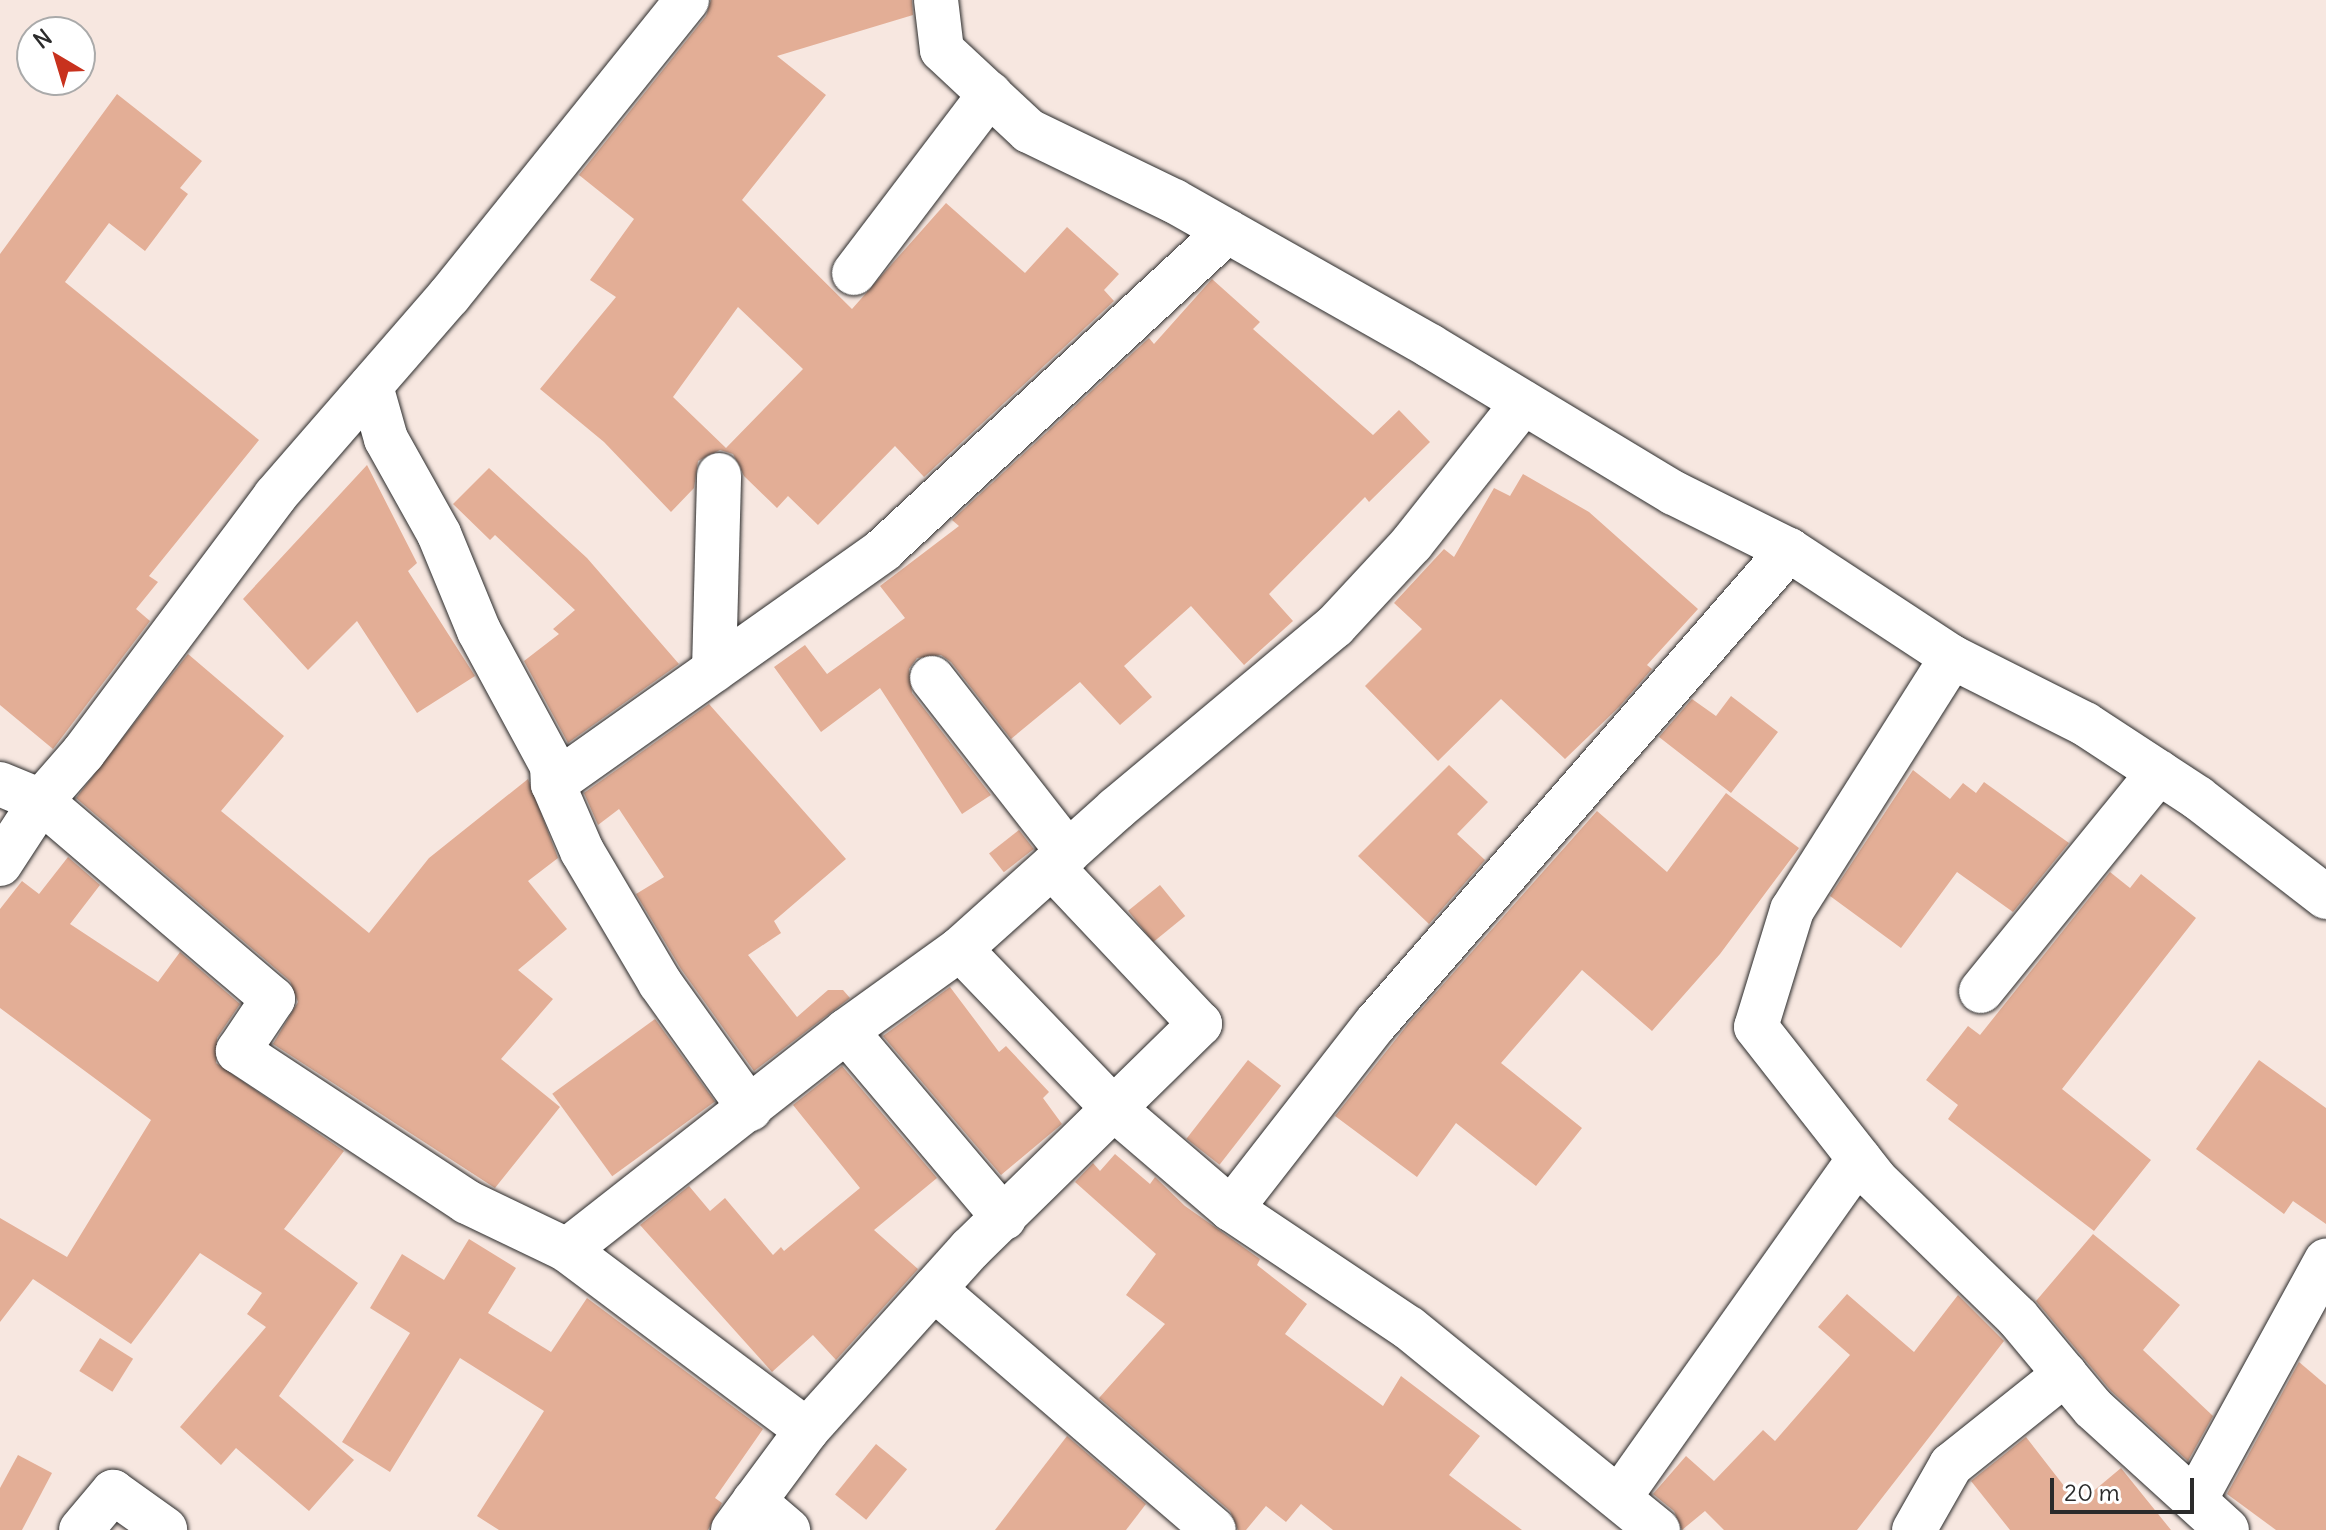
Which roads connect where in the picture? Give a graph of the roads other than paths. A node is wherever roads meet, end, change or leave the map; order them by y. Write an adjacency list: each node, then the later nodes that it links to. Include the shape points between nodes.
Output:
1 (687, 0): 6 (street)
2 (936, 0): 3 (street, via 942,50)
3 (990, 94): 4 (street, via 1029,131); 5 (street)
4 (1227, 231): 7 (street); 11 (street, via 883,550)
5 (854, 273)
6 (371, 386): 15 (street, via 386,439 439,534 479,631 552,766); 16 (street, via 275,496 83,753)
7 (1523, 403): 9 (street, via 1674,493); 17 (street, via 1412,543 1335,626)
8 (719, 475): 11 (street)
9 (1789, 550): 10 (street); 26 (street, via 1376,1023)
10 (1952, 657): 13 (street, via 2085,724); 25 (street, via 1792,910 1756,1027)
11 (714, 670): 15 (street)
12 (932, 678): 17 (street)
13 (2159, 772): 19 (street); 21 (street)
14 (0, 784): 16 (street)
15 (553, 784): 24 (street, via 582,851 660,983)
16 (41, 801): 18 (street); 28 (street, via 273,999 238,1051 467,1202)
17 (1060, 860): 20 (street); 23 (street, via 1200,1024)
18 (0, 864)
19 (2326, 897)
20 (960, 949): 22 (street); 23 (street)
21 (1981, 991)
22 (846, 1031): 24 (street); 27 (street)
23 (1112, 1107): 26 (street); 27 (street)
24 (750, 1109): 28 (street)
25 (1859, 1159): 31 (street, via 2018,1318); 33 (street)
26 (1231, 1209): 33 (street, via 1409,1328)
27 (1004, 1218): 30 (street)
28 (567, 1250): 32 (street)
29 (2326, 1261): 35 (street)
30 (934, 1289): 32 (street); 39 (street)
31 (2065, 1374): 35 (street, via 2093,1408); 41 (street, via 1951,1465)
32 (807, 1430): 34 (street)
33 (1621, 1495): 40 (street)
34 (743, 1516): 38 (street)
35 (2210, 1520)
36 (165, 1529): 37 (street, via 113,1492)
37 (81, 1530)
38 (788, 1530)
39 (1214, 1530)
40 (1658, 1530)
41 (1914, 1530)

